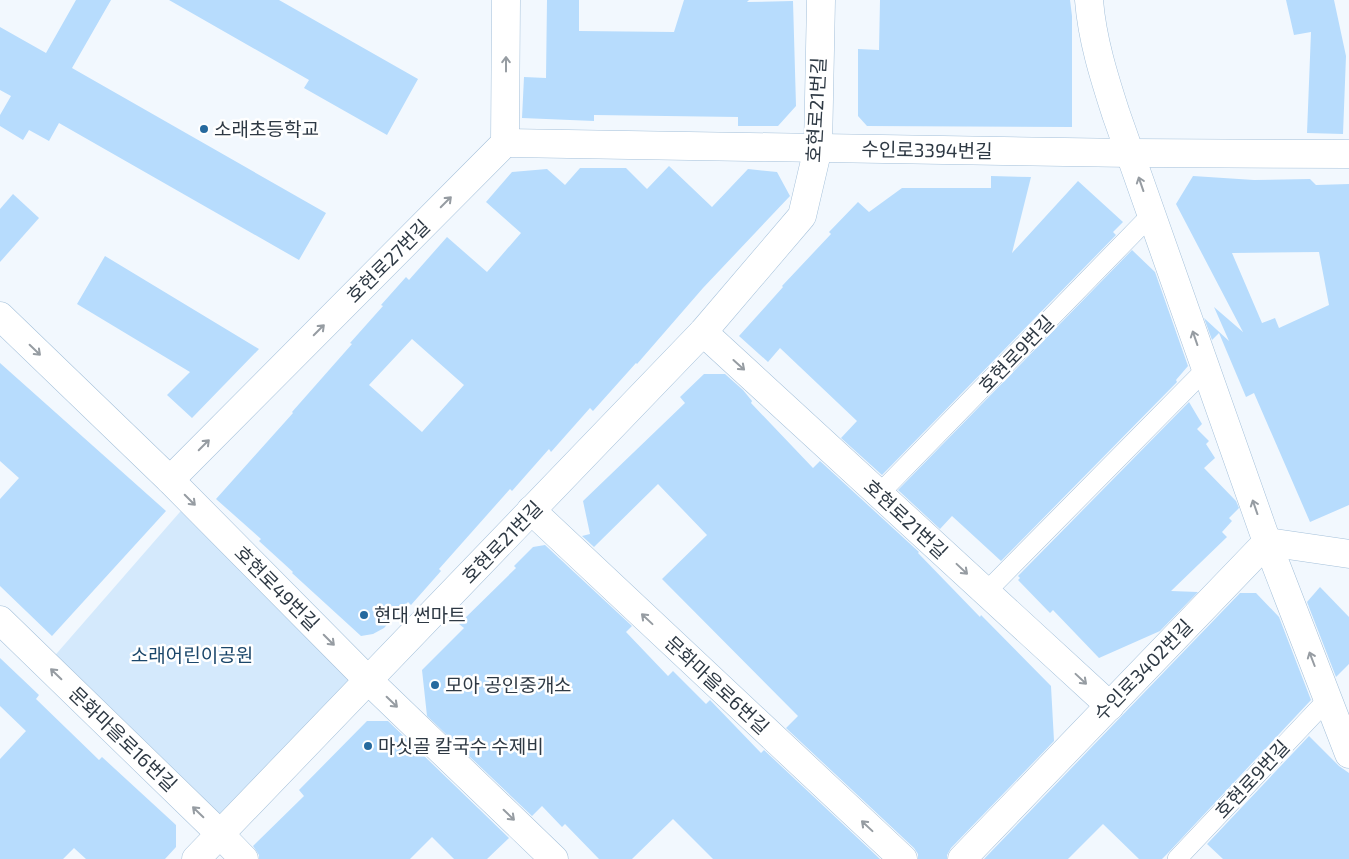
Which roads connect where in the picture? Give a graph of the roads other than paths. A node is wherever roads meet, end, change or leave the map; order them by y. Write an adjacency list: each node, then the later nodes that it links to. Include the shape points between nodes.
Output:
1 (506, 0): 4 (street, one-way to 1)
2 (821, 0): 5 (street, 호현로21번길)
3 (1089, 0): 6 (street, via 1103,76)
4 (505, 143): 5 (street, 수인로3394번길); 12 (street, 호현로27번길, one-way to 4)
5 (818, 148): 6 (street, 수인로3394번길); 10 (street, 호현로21번길, via 802,216)
6 (1130, 153): 7 (street, 수인로3394번길); 8 (street, one-way to 6)
7 (1349, 154)
8 (1152, 214): 11 (street, one-way to 8); 13 (lane, 호현로9번길)
9 (0, 316): 12 (street, 호현로49번길, one-way to 12)
10 (703, 332): 13 (street, 호현로21번길, one-way to 13); 14 (street, 호현로21번길)
11 (1206, 369): 15 (street, one-way to 11); 17 (lane)
12 (170, 480): 19 (street, 호현로49번길, one-way to 19)
13 (879, 494): 17 (street, 호현로21번길, one-way to 17)
14 (532, 510): 19 (street, 호현로21번길); 27 (street, 문화마을로6번길, one-way to 14)
15 (1267, 542): 16 (street); 20 (street, one-way to 15); 21 (street, 수인로3402번길)
16 (1349, 554)
17 (986, 592): 21 (street, 호현로21번길, one-way to 21)
18 (0, 620): 23 (street, 문화마을로16번길, one-way to 18)
19 (368, 680): 23 (street, 호현로21번길); 26 (street, 호현로49번길, one-way to 26)
20 (1328, 699): 22 (street); 29 (lane, 호현로9번길)
21 (1110, 706): 28 (street, 수인로3402번길)
22 (1349, 754)
23 (220, 834): 24 (street, 호현로21번길); 25 (street, 문화마을로16번길)
24 (196, 859)
25 (244, 859)
26 (554, 859)
27 (903, 859)
28 (962, 859)
29 (1177, 859)

